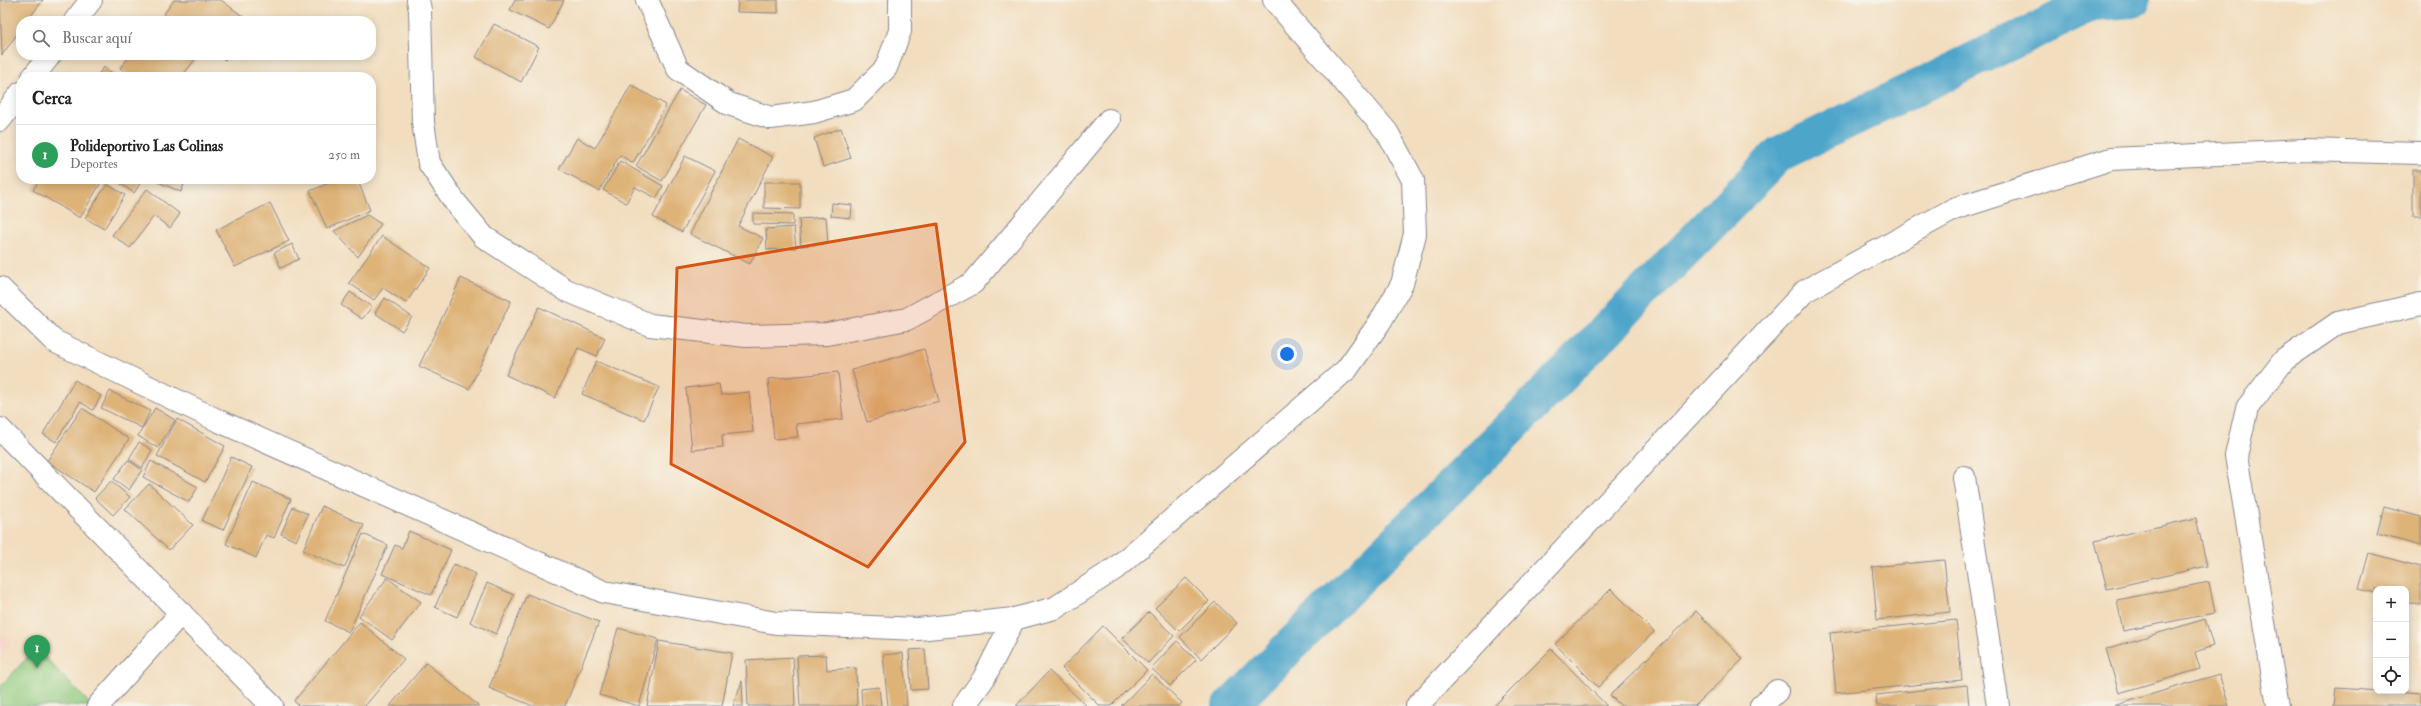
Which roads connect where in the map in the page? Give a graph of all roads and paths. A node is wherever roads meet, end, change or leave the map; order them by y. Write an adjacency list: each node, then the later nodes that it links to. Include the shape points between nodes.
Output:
1 (91, 0): 6 (street)
2 (418, 0): 11 (street, via 423,122 429,163 455,202 484,237 560,286 650,325 746,336 827,334 907,319 973,283)
3 (647, 0): 4 (street, via 678,70 729,104 771,118 814,112 854,100 886,68 900,30)
4 (900, 0)
5 (1274, 0): 18 (street, via 1387,132 1413,180 1415,234 1402,284 1380,322 1347,368 1116,568 1055,608)
6 (79, 16)
7 (46, 60): 8 (street)
8 (37, 72)
9 (16, 99): 10 (street)
10 (0, 120)
11 (1109, 120)
12 (2421, 153): 20 (street, via 2304,150 2110,159 1954,208 1805,291)
13 (0, 288): 18 (street, via 54,341 219,421 604,592 776,623 918,629)
14 (2421, 304): 26 (street, via 2338,323 2284,360 2247,408 2236,456)
15 (0, 429): 17 (street)
16 (1964, 477): 25 (street)
17 (181, 613): 21 (street); 22 (street)
18 (1014, 619): 23 (street, via 984,678)
19 (1777, 691): 24 (street)
20 (1430, 702)
21 (98, 706)
22 (272, 706)
23 (964, 706)
24 (1761, 706)
25 (1998, 706)
26 (2278, 706)

